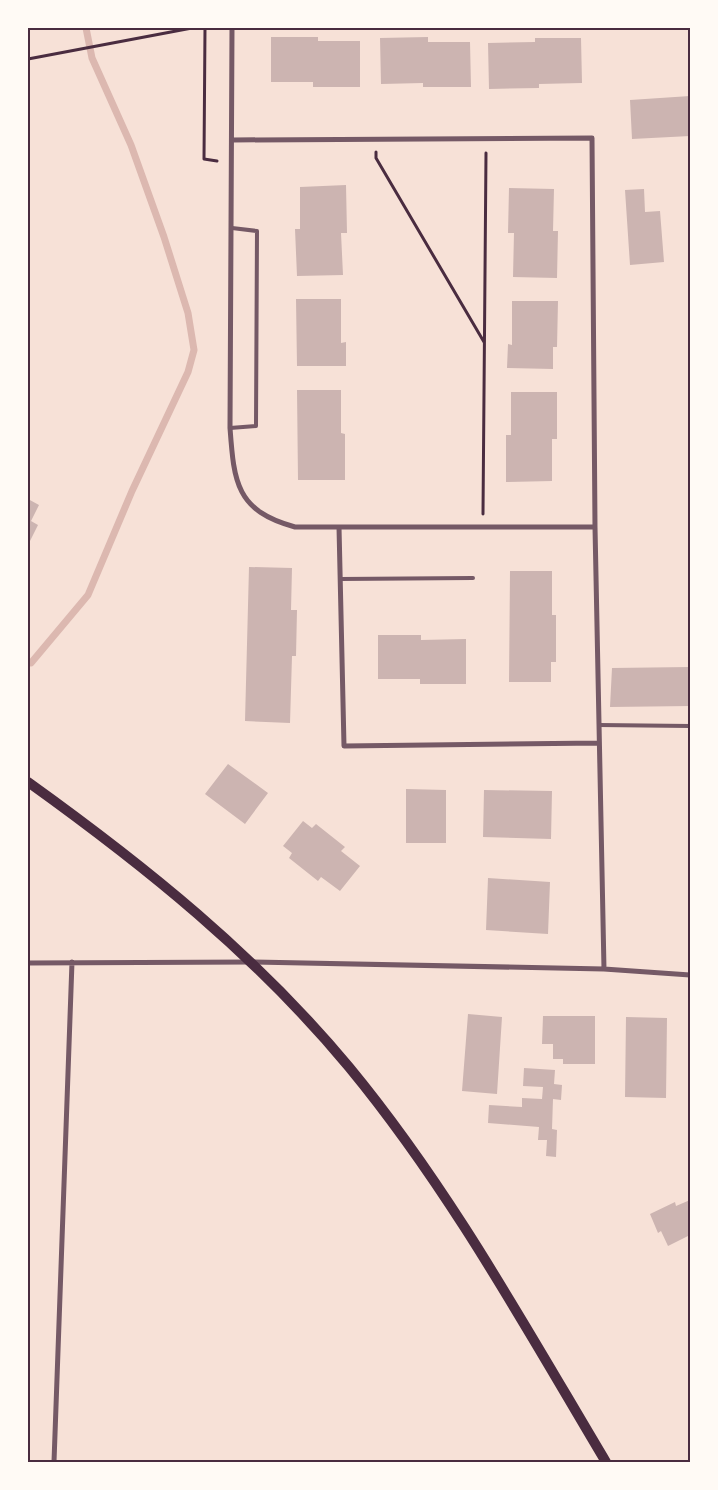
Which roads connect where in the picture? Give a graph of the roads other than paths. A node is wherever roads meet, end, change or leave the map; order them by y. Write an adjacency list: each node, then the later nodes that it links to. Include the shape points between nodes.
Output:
1 (232, 28): 2 (street)
2 (232, 140): 3 (street); 6 (street, via 592,138)
3 (232, 228): 4 (street); 4 (lane, via 257,231 256,426)
4 (230, 428): 5 (street, via 233,471 240,492 255,509 273,521 295,527)
5 (339, 527): 6 (street); 8 (street)
6 (595, 527): 9 (street)
7 (473, 578): 8 (lane)
8 (340, 579): 11 (street, via 344,746)
9 (599, 725): 10 (lane); 11 (street)
10 (690, 726)
11 (599, 744): 16 (street)
12 (28, 782): 14 (main road, via 118,847)
13 (72, 962): 14 (street); 15 (street); 18 (street)
14 (253, 962): 16 (street); 19 (main road, via 348,1067 396,1128 477,1248)
15 (28, 963)
16 (604, 968): 17 (street)
17 (690, 975)
18 (54, 1462)
19 (606, 1462)

